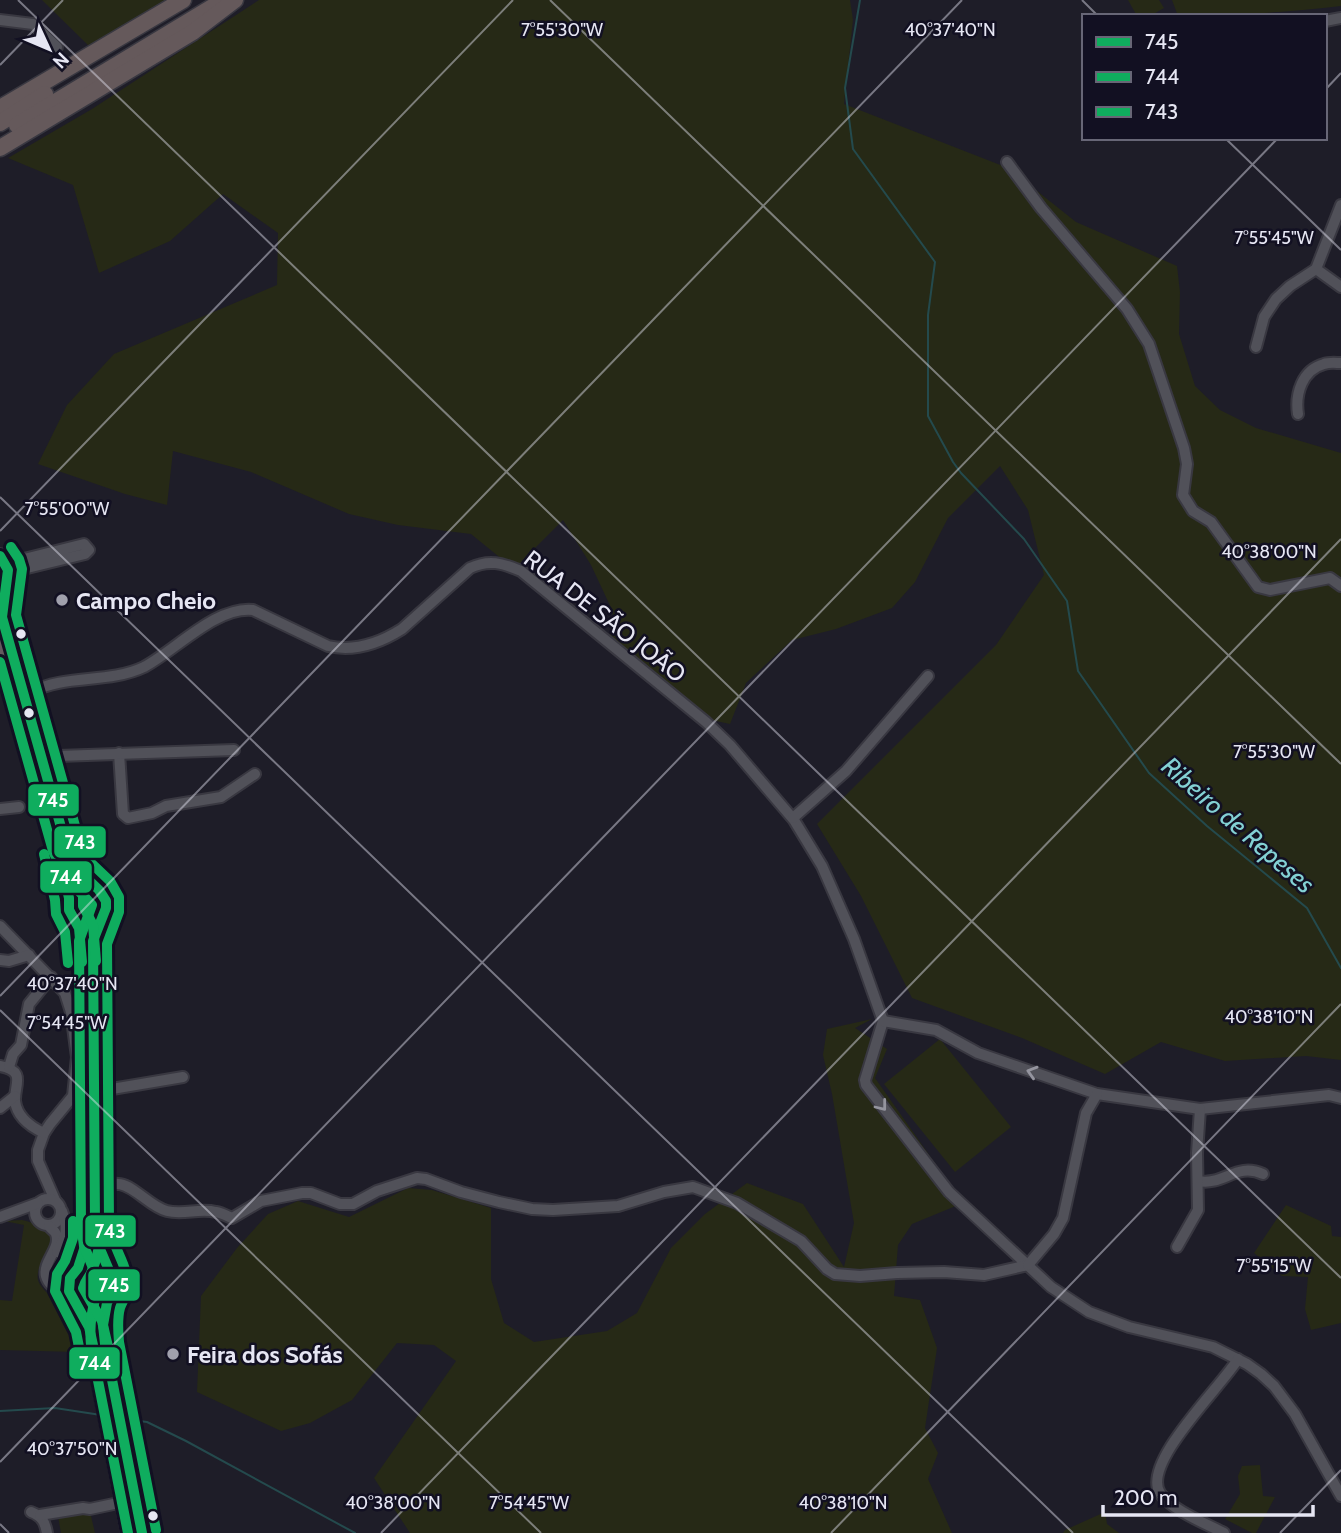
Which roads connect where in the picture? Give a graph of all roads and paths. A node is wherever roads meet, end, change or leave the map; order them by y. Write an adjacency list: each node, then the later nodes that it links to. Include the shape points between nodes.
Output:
1 (183, 0): 7 (highway)
2 (204, 0): 8 (highway)
3 (224, 0): 9 (highway)
4 (235, 0): 10 (highway, via 193,32)
5 (0, 20): 6 (street, via 33,24)
6 (57, 47)
7 (0, 108)
8 (0, 123)
9 (0, 136)
10 (0, 148)
11 (1007, 162): 19 (street, via 1127,309 1149,344 1184,448 1183,495 1193,511 1211,522 1258,587 1270,590 1331,578)
12 (1341, 205): 13 (street)
13 (1316, 269): 14 (street); 15 (street, via 1276,299 1264,317)
14 (1341, 287)
15 (1256, 347)
16 (1341, 363): 17 (street, via 1323,364 1306,375 1295,399)
17 (1298, 414)
18 (0, 556): 20 (main road, via 8,568); 20 (street, via 16,561 84,544 89,550 19,570)
19 (1341, 586)
20 (4, 587): 22 (main road, via 2,617)
21 (0, 644): 34 (main road)
22 (15, 660): 24 (street, via 27,681); 25 (main road)
23 (928, 676): 32 (street, via 846,771)
24 (48, 686): 25 (street, via 32,692); 32 (street, RUA DE SÃO JOÃO, via 121,676 160,658 240,608 328,646 355,648 402,629 470,568 491,562 504,564 520,571 706,722)
25 (27, 703): 28 (main road)
26 (234, 750): 27 (street)
27 (119, 754): 28 (street); 29 (street, via 123,814 128,818 221,797)
28 (42, 759): 33 (main road, via 72,862)
29 (255, 774)
30 (19, 807): 31 (street)
31 (0, 809)
32 (793, 818): 41 (street, RUA DE SÃO JOÃO, via 822,866)
33 (94, 887): 34 (main road, via 76,889); 35 (main road, via 106,901)
34 (69, 898): 36 (main road)
35 (100, 919): 36 (main road, via 90,923); 42 (main road, via 93,941)
36 (75, 920): 46 (main road, via 82,940)
37 (0, 926): 38 (street)
38 (29, 955): 39 (street); 40 (street)
39 (0, 960)
40 (51, 977): 43 (street, via 29,1004 22,1045); 46 (street, via 65,993 71,1012)
41 (883, 1021): 47 (street, one-way to 41, via 978,1054 936,1030); 66 (street, one-way to 66, via 866,1085 953,1196)
42 (93, 1056): 45 (street, via 104,1083); 50 (main road)
43 (4, 1067): 48 (street, via 15,1073)
44 (183, 1077): 45 (street)
45 (114, 1088): 50 (street)
46 (79, 1091): 50 (main road); 53 (street)
47 (1097, 1094): 52 (street); 66 (street, via 1086,1114 1063,1218)
48 (15, 1096): 51 (street); 53 (street, via 29,1126)
49 (1341, 1098): 52 (street, via 1329,1095)
50 (89, 1104): 54 (main road); 67 (main road, via 87,1240)
51 (0, 1108)
52 (1200, 1109): 56 (street)
53 (44, 1133): 59 (street, via 38,1161)
54 (94, 1149): 57 (street, via 102,1176); 58 (main road)
55 (1263, 1174): 56 (street, via 1238,1170 1213,1181)
56 (1198, 1181): 65 (street, via 1198,1210)
57 (113, 1185): 58 (street); 66 (street, via 133,1189 162,1210 215,1211 232,1218 261,1201 302,1193 352,1204 416,1178 499,1202 553,1210 618,1206 693,1187 737,1203 801,1241 835,1274 984,1275)
58 (95, 1197): 68 (main road, via 97,1242)
59 (55, 1200): 60 (street); 61 (street)
60 (38, 1203): 62 (street); 63 (street, via 34,1211)
61 (62, 1211): 64 (street, via 60,1219); 67 (street, via 66,1236 50,1268 54,1278)
62 (5, 1215): 63 (street)
63 (37, 1220): 64 (street)
64 (49, 1226): 69 (street, via 57,1244 47,1262 47,1278)
65 (1177, 1247)
66 (1028, 1265): 71 (street, via 1089,1312 1129,1327 1213,1347)
67 (74, 1273): 68 (main road, via 85,1265 100,1265); 69 (main road, via 69,1291)
68 (111, 1275): 70 (main road, via 114,1290)
69 (74, 1301): 70 (main road, via 88,1310); 73 (main road, via 89,1328)
70 (107, 1303): 76 (main road, via 104,1344)
71 (1238, 1359): 72 (street, via 1285,1399); 77 (street, via 1173,1443 1157,1481 1168,1502)
72 (1341, 1496)
73 (123, 1502): 74 (street, via 36,1514); 75 (main road)
74 (47, 1533)
75 (129, 1533)
76 (142, 1533)
77 (1224, 1533)

